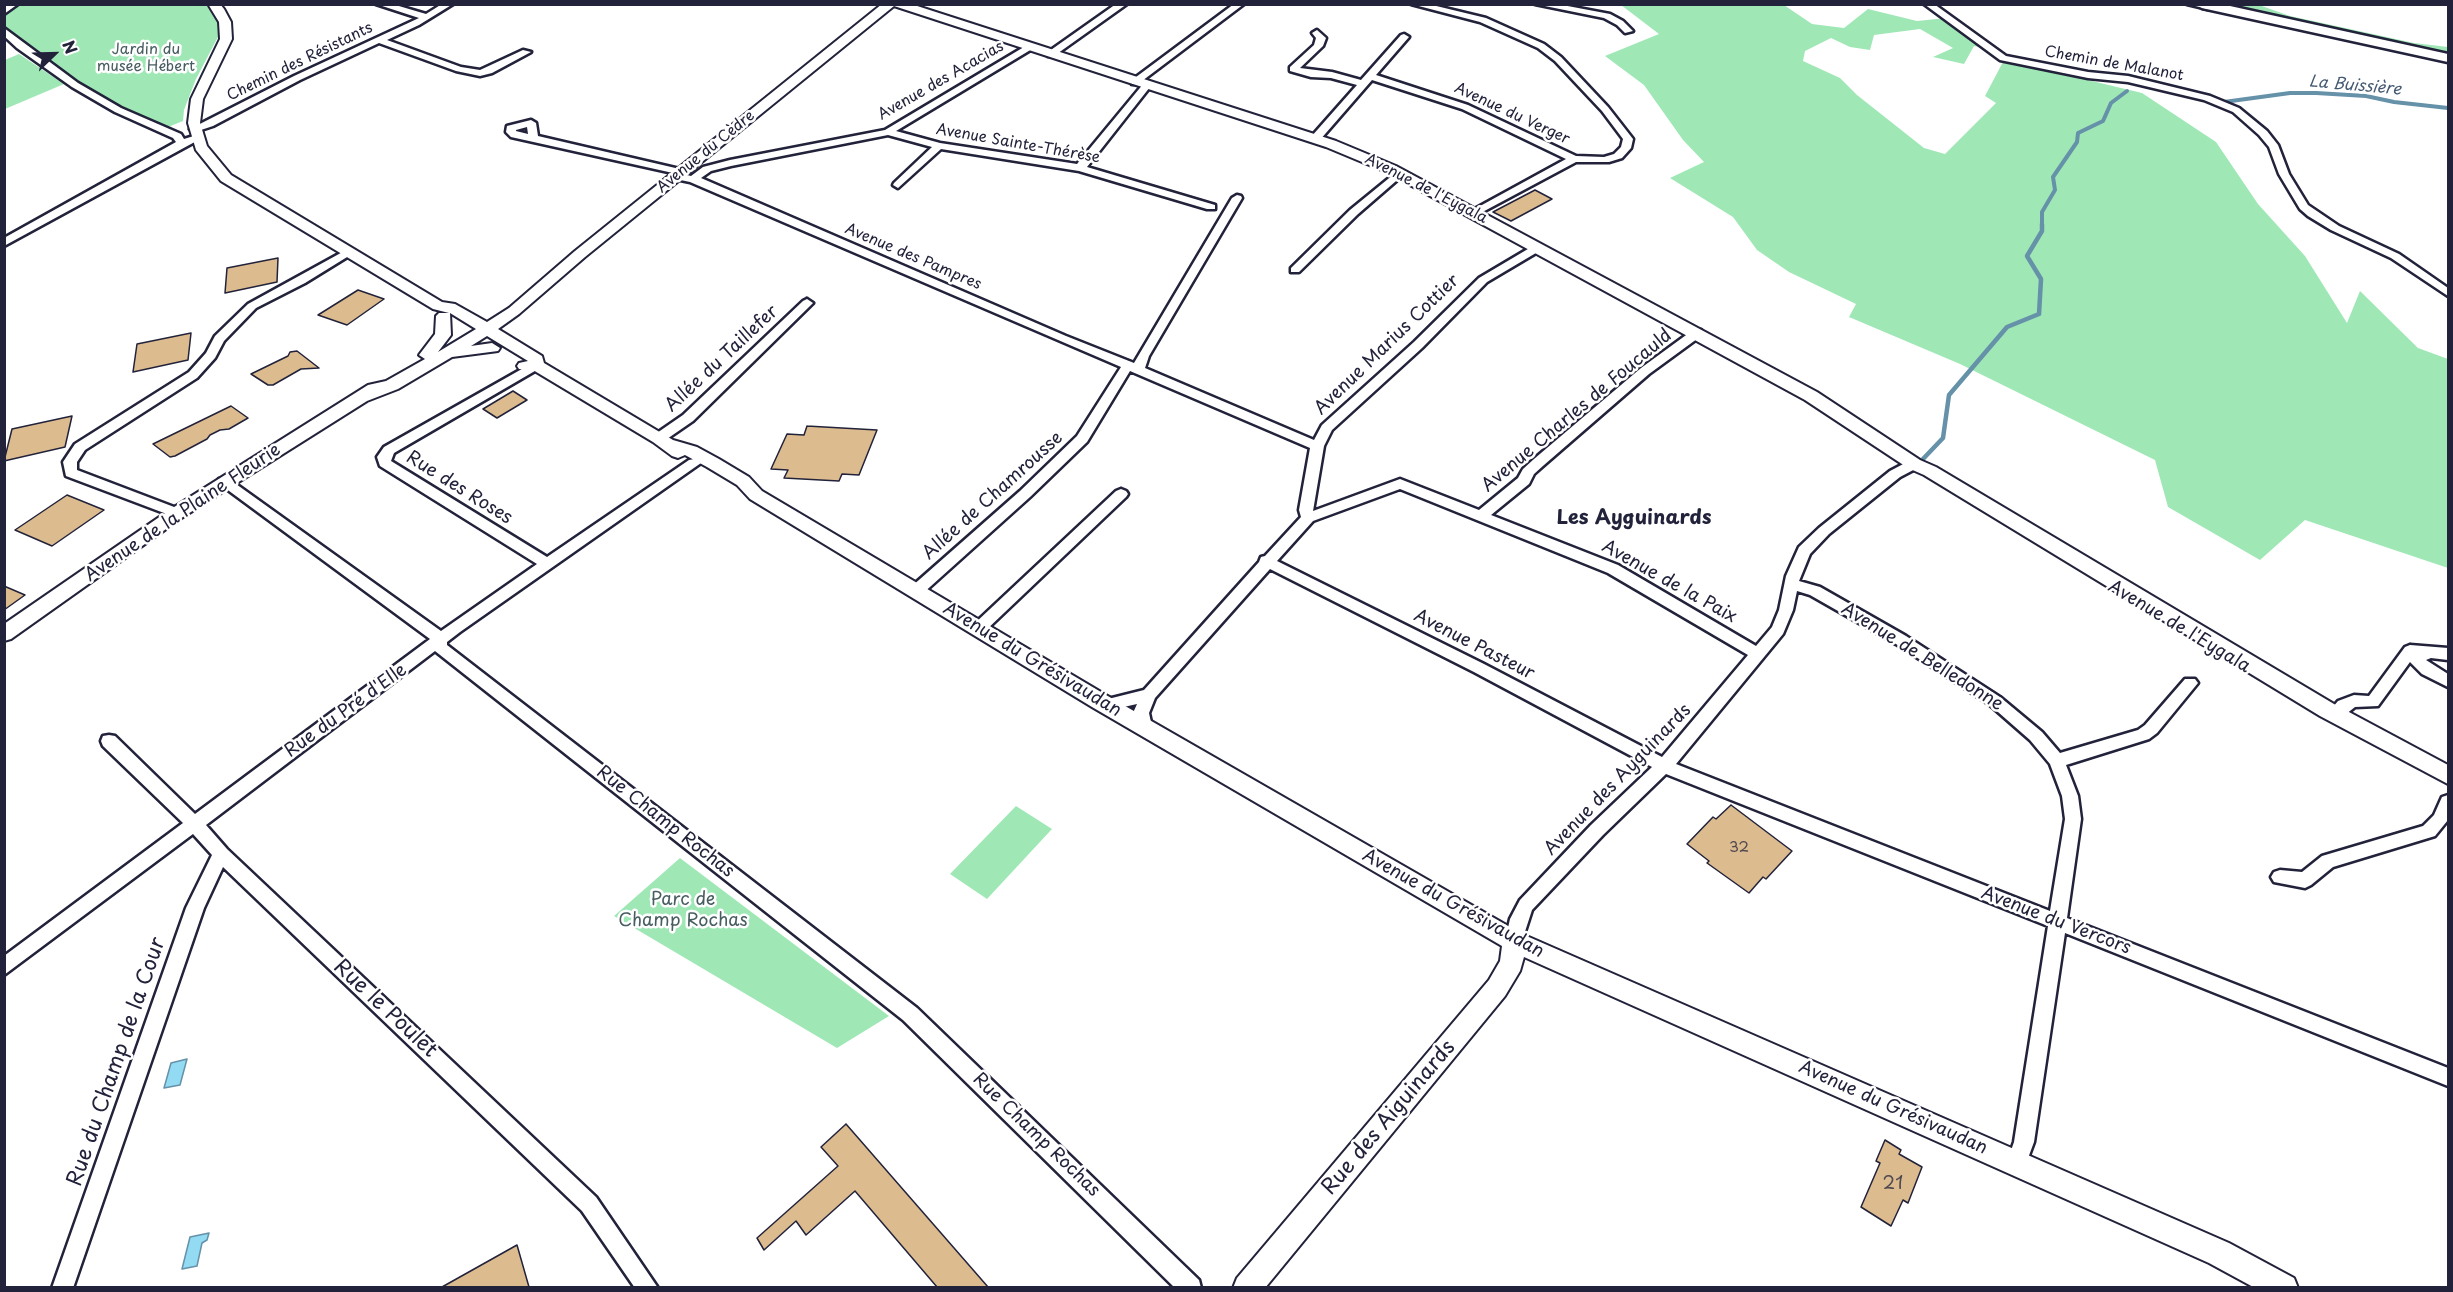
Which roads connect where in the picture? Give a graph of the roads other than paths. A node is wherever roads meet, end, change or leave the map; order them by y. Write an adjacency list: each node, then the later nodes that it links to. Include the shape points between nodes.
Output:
1 (14, 4): 14 (street)
2 (213, 4): 28 (street, via 225,22 224,34 192,96 188,114)
3 (380, 4): 15 (street)
4 (449, 4): 15 (street, Chemin des Résistants)
5 (890, 4): 35 (street, Avenue du Cèdre)
6 (898, 4): 21 (street, Avenue de l'Eygala)
7 (1123, 4): 23 (street)
8 (1240, 4): 26 (street)
9 (1415, 4): 32 (street, via 1507,29 1541,46 1564,65 1628,139 1618,156 1605,160)
10 (1539, 4): 17 (street, via 1606,16)
11 (1928, 4): 44 (street, Chemin de Malanot, via 2003,58 2128,79 2207,98 2236,110 2274,147 2284,174 2312,214 2395,256)
12 (2191, 4): 13 (street)
13 (2205, 5): 24 (main road)
14 (4, 11)
15 (427, 17): 20 (street, Chemin des Résistants)
16 (4, 31): 28 (street, via 75,85 118,110 177,136)
17 (1628, 31)
18 (1317, 33): 25 (street, Avenue du Verger, via 1321,38 1318,46 1293,69)
19 (1404, 37): 25 (street)
20 (378, 40): 22 (street, via 480,73); 28 (street, Chemin des Résistants, via 209,124)
21 (1029, 47): 23 (street, Avenue de l'Eygala); 27 (street, Avenue des Acacias)
22 (525, 52)
23 (1051, 54): 26 (street, Avenue de l'Eygala)
24 (2448, 58)
25 (1366, 80): 30 (street); 32 (street, Avenue du Verger, via 1465,107)
26 (1141, 84): 30 (street, Avenue de l'Eygala); 33 (street)
27 (888, 132): 31 (street, Avenue Sainte-Thérèse); 35 (street, Avenue des Acacias, via 730,162)
28 (191, 138): 40 (street, Chemin des Résistants); 42 (street, Avenue du Grésivaudan, via 204,162 217,175)
29 (532, 138): 35 (street, Avenue des Pampres)
30 (1315, 139): 34 (street, Avenue de l'Eygala)
31 (939, 146): 33 (street, Avenue Sainte-Thérèse); 36 (street)
32 (1574, 159): 39 (street)
33 (1080, 168): 38 (street, Avenue Sainte-Thérèse)
34 (1399, 173): 39 (street, Avenue de l'Eygala); 43 (street)
35 (683, 176): 47 (street, Avenue du Cèdre, via 514,311); 52 (street, Avenue des Pampres)
36 (898, 185)
37 (1237, 198): 52 (street, via 1143,357)
38 (1211, 207)
39 (1475, 213): 41 (street, Avenue de l'Eygala)
40 (4, 243)
41 (1537, 248): 48 (street, Avenue de l'Eygala); 56 (street, Avenue Marius Cottier, via 1484,280 1327,428)
42 (348, 252): 46 (street, Avenue du Grésivaudan); 64 (street, via 252,306 219,339 193,375 80,447 70,462 71,473)
43 (1295, 270)
44 (2448, 293)
45 (807, 303): 55 (street, Allée du Taillefer)
46 (441, 311): 47 (street, Avenue du Grésivaudan); 50 (street, Avenue de la Plaine Fleurie, via 443,335)
47 (477, 330): 49 (street, Avenue du Grésivaudan); 50 (street, Avenue de la Plaine Fleurie); 51 (street, Avenue du Grésivaudan, via 536,359); 53 (street, Avenue de la Plaine Fleurie)
48 (1697, 333): 58 (street, Avenue de l'Eygala, via 1811,396); 65 (street, Avenue Charles de Foucauld, via 1637,378)
49 (492, 348): 51 (street, Avenue du Grésivaudan, via 523,366); 53 (street, Avenue de la Plaine Fleurie, via 457,352)
50 (427, 355): 54 (street, Avenue de la Plaine Fleurie)
51 (536, 365): 55 (street, Avenue du Grésivaudan); 68 (street, Rue des Roses, via 389,450 384,457 385,463)
52 (1133, 367): 56 (street, Avenue des Pampres); 70 (street, Allée de Chamrousse, via 1082,439)
53 (408, 376): 54 (street, Avenue de la Plaine Fleurie)
54 (365, 396): 59 (street, Avenue de la Plaine Fleurie)
55 (663, 441): 57 (street, Avenue du Grésivaudan); 61 (street, Avenue du Grésivaudan, via 713,463 743,481)
56 (1317, 446): 62 (street, Avenue Marius Cottier)
57 (694, 463): 61 (street, Avenue du Grésivaudan, via 742,492); 68 (street, Rue du Pré d'Elle)
58 (1914, 464): 69 (street, Avenue des Ayguinards, via 1895,474 1824,531 1804,551); 81 (street, Avenue de l'Eygala); 87 (street, Avenue de l'Eygala, via 2318,711)
59 (224, 482): 64 (street, Avenue de la Plaine Fleurie); 73 (street, Rue Champ Rochas, via 413,616)
60 (1121, 494): 71 (street)
61 (756, 495): 70 (street, Avenue du Grésivaudan)
62 (1308, 500): 63 (street); 66 (street, Avenue Marius Cottier)
63 (1330, 510): 65 (street, Avenue de la Paix, via 1392,485 1407,485); 66 (street)
64 (177, 513): 72 (street, Avenue de la Plaine Fleurie)
65 (1481, 516): 75 (street, Avenue de la Paix, via 1613,569)
66 (1308, 518): 67 (street)
67 (1266, 561): 79 (street); 85 (street, Avenue Pasteur)
68 (547, 564): 73 (street, Rue du Pré d'Elle)
69 (1792, 584): 75 (street, Avenue des Ayguinards, via 1778,630); 84 (street, Avenue de Belledonne, via 1815,591 1901,639 1995,701 2036,736)
70 (916, 591): 71 (street, Avenue du Grésivaudan)
71 (979, 628): 80 (street, Avenue du Grésivaudan)
72 (4, 634)
73 (440, 642): 89 (street, Rue du Pré d'Elle); 99 (street, Rue Champ Rochas, via 441,648 910,1014)
74 (2430, 652): 76 (street); 77 (street, via 2419,657 2418,662); 81 (street, via 2410,651 2373,702 2354,701)
75 (1758, 654): 85 (street, Avenue des Ayguinards)
76 (2448, 654)
77 (2448, 681)
78 (2190, 683): 84 (street, via 2143,735)
79 (1149, 694): 80 (street); 82 (street, via 1140,713)
80 (1106, 705): 82 (street, Avenue du Grésivaudan)
81 (2335, 714): 86 (street, Avenue de l'Eygala)
82 (1144, 727): 93 (street, Avenue du Grésivaudan)
83 (109, 741): 89 (street, Rue le Poulet)
84 (2057, 761): 92 (street, Avenue de Belledonne, via 2070,796 2073,819)
85 (1664, 765): 92 (street, Avenue du Vercors); 93 (street, Avenue des Ayguinards, via 1526,905)
86 (2448, 775)
87 (2448, 782)
88 (2448, 802): 91 (street, via 2440,820 2429,831 2328,861 2306,880)
89 (195, 824): 90 (street, Rue le Poulet); 94 (street, Rue du Pré d'Elle)
90 (221, 854): 97 (street, Rue du Champ de la Cour, via 195,908); 98 (street, Rue le Poulet, via 589,1204)
91 (2280, 877)
92 (2057, 922): 95 (street, Avenue du Vercors); 96 (street, Avenue de Belledonne, via 2024,1142)
93 (1514, 940): 96 (street, Avenue du Grésivaudan); 100 (street, Rue des Aiguinards, via 1512,963 1497,988)
94 (4, 967)
95 (2448, 1077)
96 (2017, 1162): 101 (street, Avenue du Grésivaudan, via 2219,1253)
97 (62, 1287)
98 (648, 1287)
99 (1191, 1287)
100 (1247, 1287)
101 (2284, 1287)

